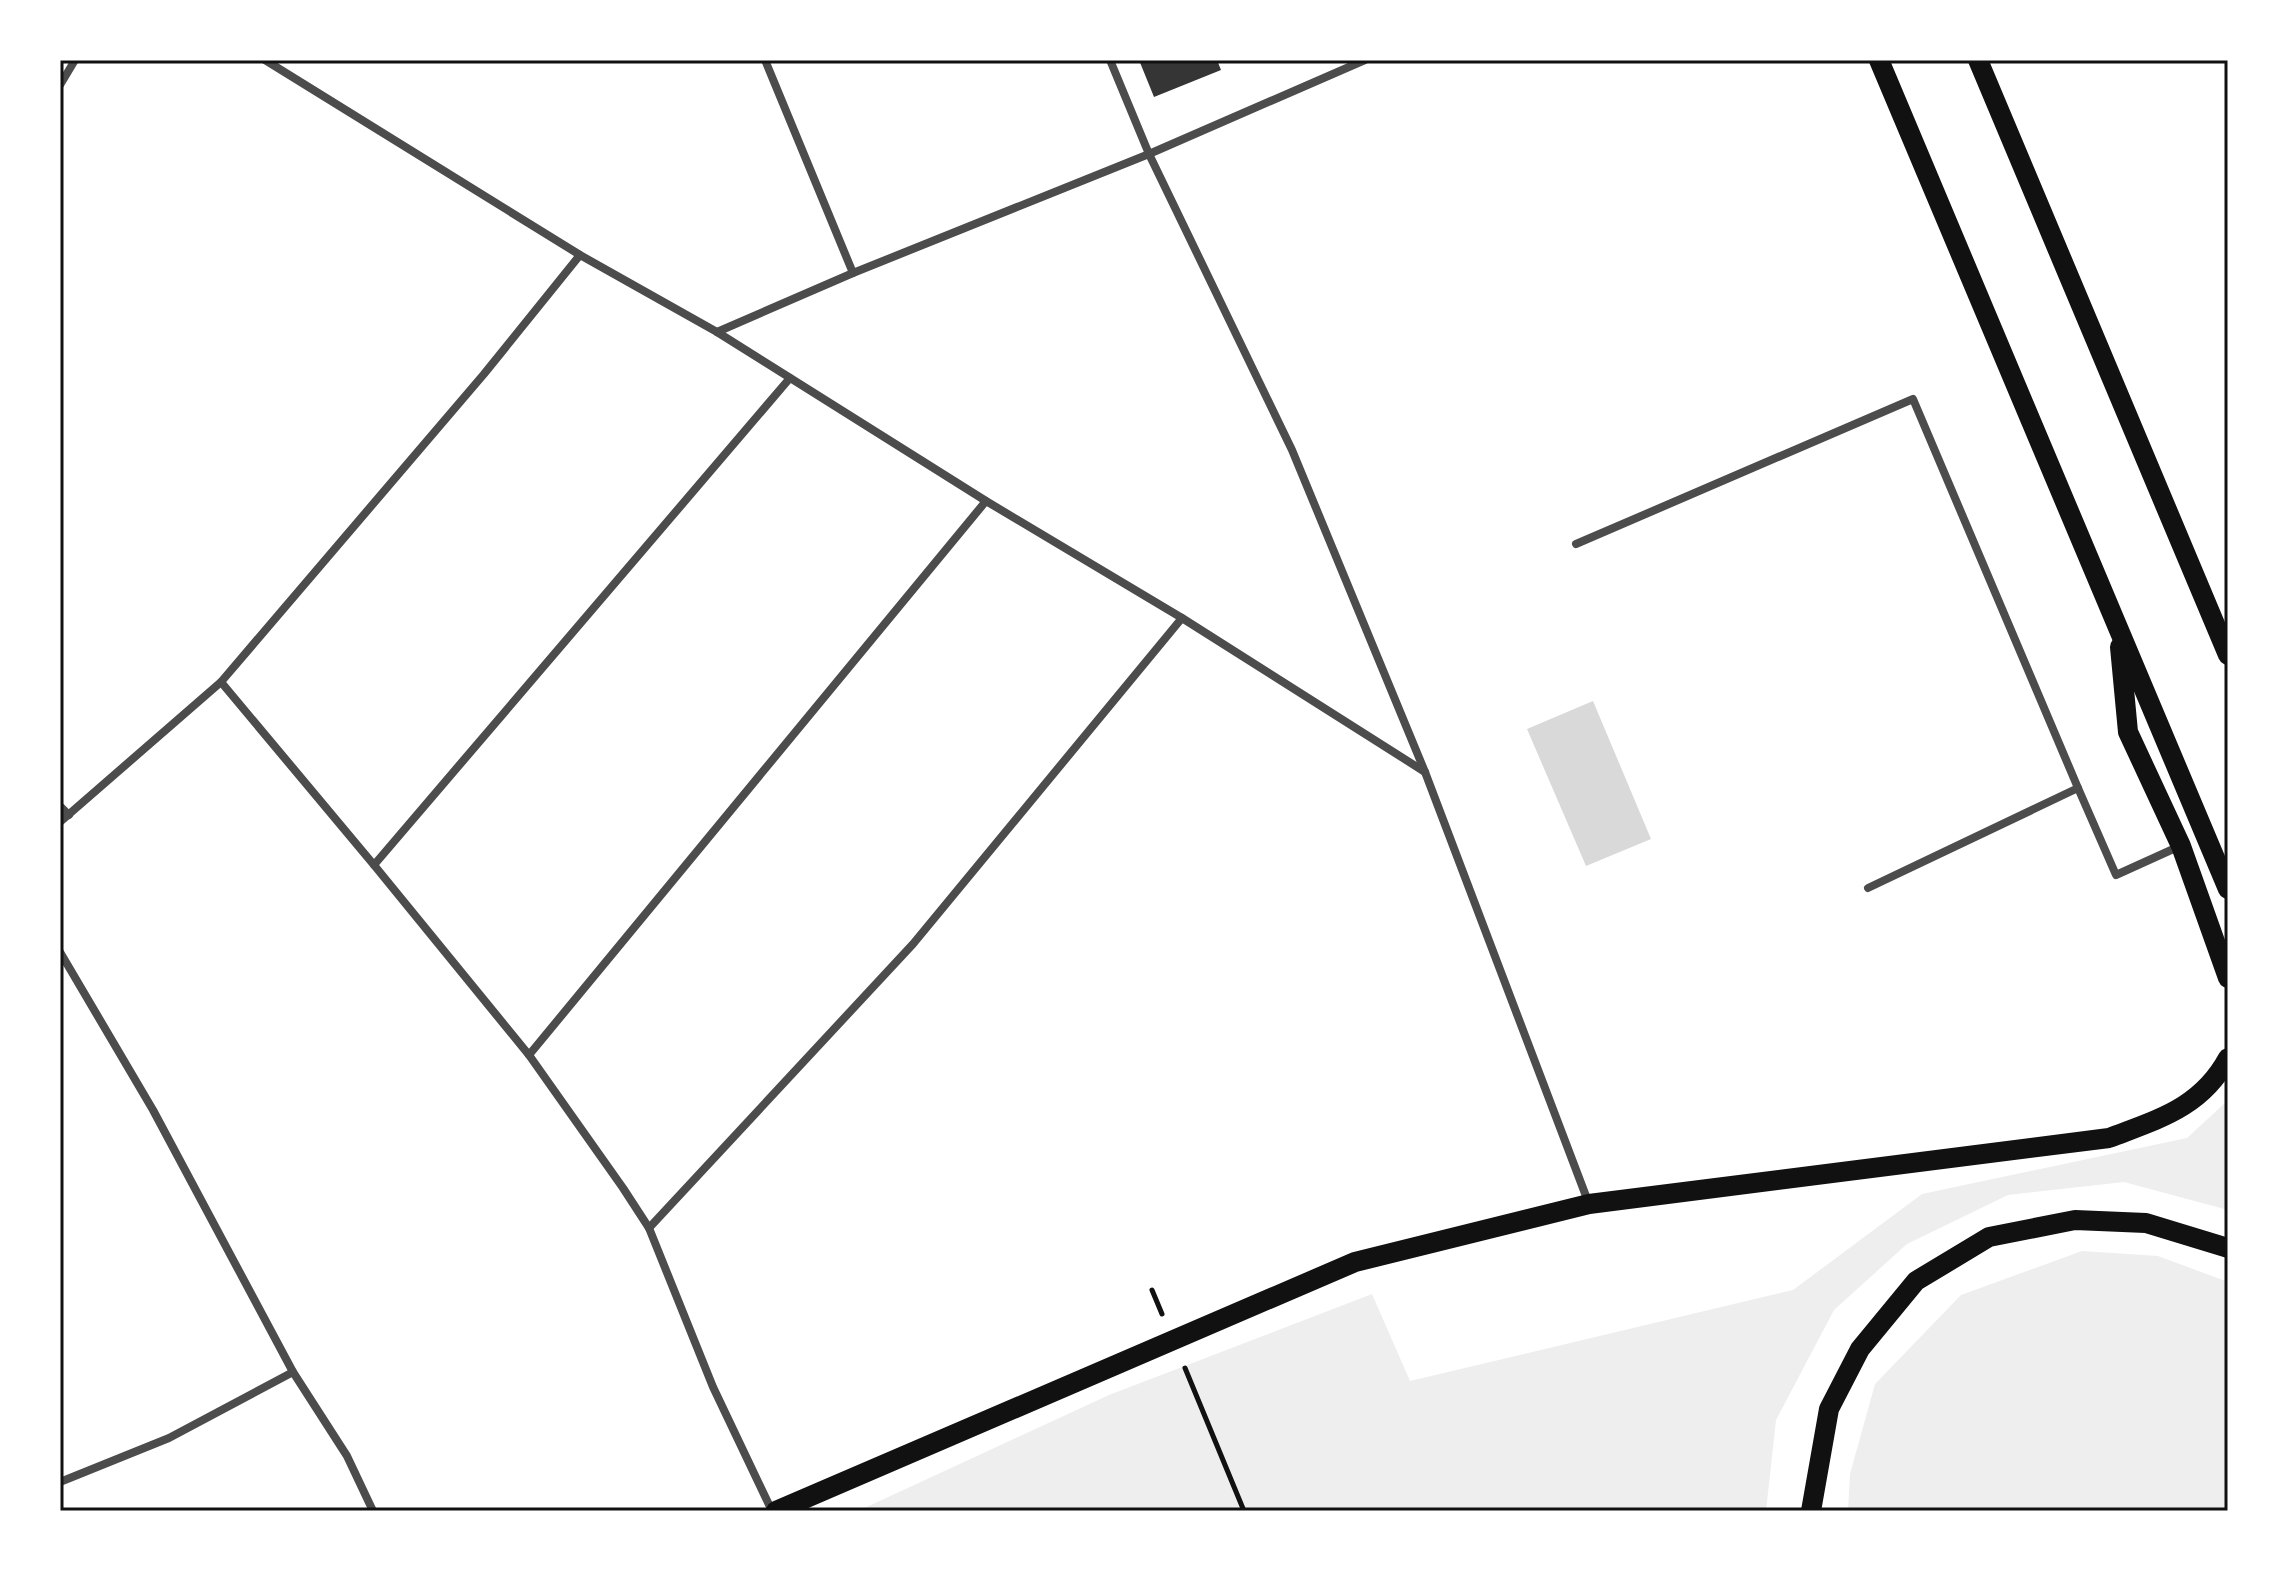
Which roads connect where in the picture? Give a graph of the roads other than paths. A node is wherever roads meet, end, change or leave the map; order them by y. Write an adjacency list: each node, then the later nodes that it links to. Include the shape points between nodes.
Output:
1 (75, 60): 10 (street)
2 (265, 60): 9 (street)
3 (279, 60): 9 (street)
4 (765, 60): 13 (street)
5 (1110, 60): 11 (street)
6 (1365, 60): 11 (street)
7 (1879, 60): 19 (main road)
8 (1978, 60): 20 (main road, via 2215,612)
9 (283, 70): 12 (street)
10 (60, 85)
11 (1149, 154): 13 (street); 22 (street, via 1292,450)
12 (580, 255): 14 (street); 21 (street)
13 (853, 273): 14 (street)
14 (717, 332): 15 (street)
15 (790, 378): 16 (street); 28 (street)
16 (986, 501): 18 (street); 33 (street)
17 (1576, 544): 23 (street, via 1913,399)
18 (1182, 618): 22 (street); 36 (street, via 913,944)
19 (2118, 627): 27 (main road, via 2128,732); 30 (main road)
20 (2228, 655)
21 (221, 682): 25 (street); 28 (street)
22 (1425, 772): 35 (street)
23 (2078, 788): 27 (street, via 2116,875); 29 (street)
24 (60, 806): 25 (street)
25 (69, 815): 26 (street)
26 (60, 822)
27 (2181, 846): 32 (main road)
28 (374, 865): 33 (street)
29 (1868, 888)
30 (2228, 889)
31 (60, 952): 38 (street, via 153,1110)
32 (2228, 978)
33 (529, 1055): 36 (street)
34 (2228, 1058): 35 (main road, via 2218,1076 2177,1112 2109,1138)
35 (1589, 1204): 41 (main road, via 1355,1262)
36 (649, 1228): 41 (street, via 713,1387)
37 (2228, 1248): 42 (main road, via 2146,1223 2075,1220 1989,1237 1916,1281 1860,1349 1829,1409)
38 (293, 1372): 39 (street, via 169,1438); 40 (street, via 347,1456)
39 (60, 1482)
40 (373, 1511)
41 (774, 1511)
42 (1811, 1511)

